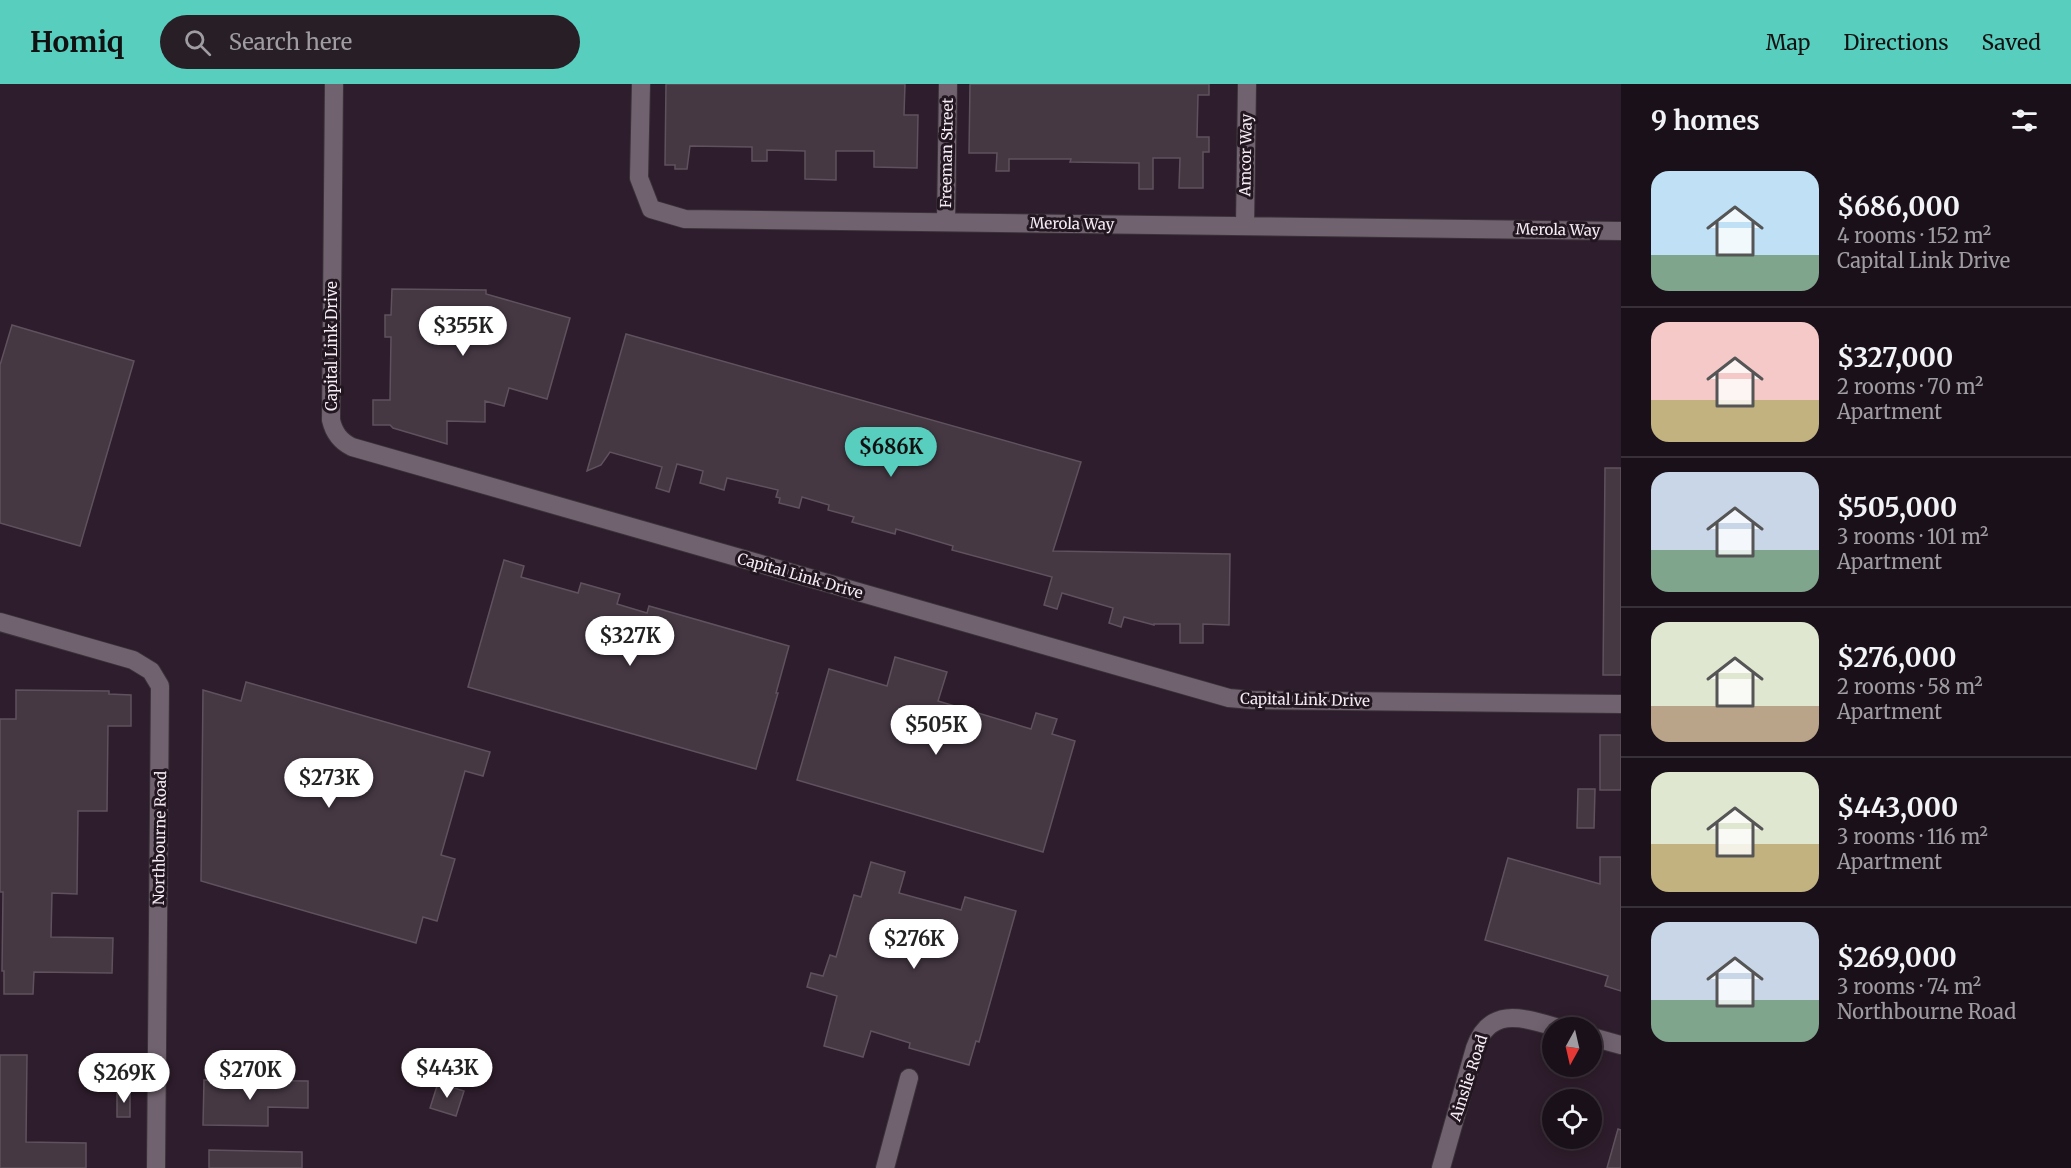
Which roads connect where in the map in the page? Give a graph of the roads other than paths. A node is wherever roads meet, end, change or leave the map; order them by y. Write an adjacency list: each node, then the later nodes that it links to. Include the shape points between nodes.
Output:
1 (334, 84): 9 (street, Capital Link Drive, via 331,420 340,439 352,447 1229,698)
2 (641, 84): 5 (street, Merola Way, via 639,178 651,209 685,219)
3 (948, 84): 5 (street, Freeman Street)
4 (1247, 84): 6 (street, Amcor Way)
5 (946, 222): 6 (street, Merola Way)
6 (1245, 226): 7 (street, Merola Way)
7 (1621, 231)
8 (0, 622): 14 (street, Northbourne Road, via 133,660 151,670 160,686)
9 (1621, 704)
10 (1542, 1024): 16 (street, Ainslie Road, via 1516,1017 1497,1020 1483,1030)
11 (1602, 1040): 12 (street)
12 (1621, 1046)
13 (909, 1078): 15 (street)
14 (156, 1168)
15 (885, 1168)
16 (1441, 1168)

